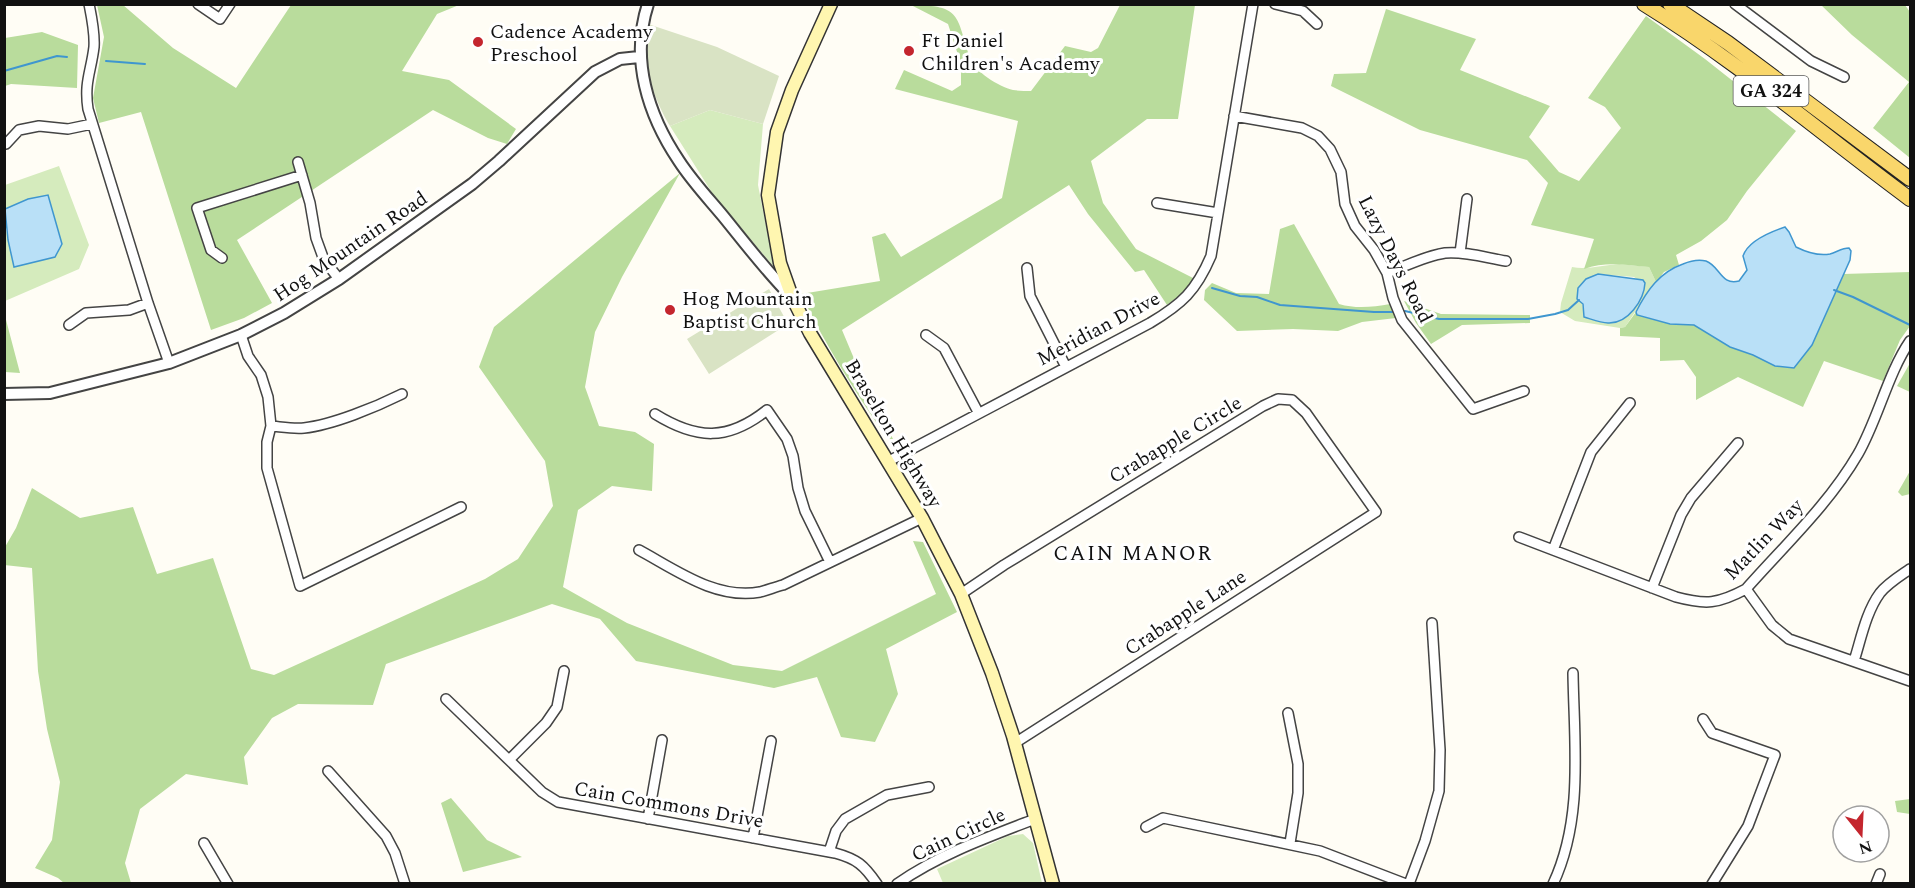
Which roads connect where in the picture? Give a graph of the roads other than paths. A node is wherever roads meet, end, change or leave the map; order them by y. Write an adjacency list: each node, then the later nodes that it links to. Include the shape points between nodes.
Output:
1 (89, 4): 15 (street, via 94,49 86,91)
2 (198, 4): 3 (street, via 220,20)
3 (230, 4)
4 (648, 4): 12 (street)
5 (831, 4): 30 (main road, Braselton Highway, via 777,132 768,195 780,263)
6 (1253, 4): 14 (street)
7 (1275, 4): 11 (street, via 1303,11)
8 (1644, 4): 21 (main road, GA 324, via 1757,80)
9 (1670, 4): 19 (main road, GA 324)
10 (1735, 4): 13 (street, via 1811,61)
11 (1317, 24)
12 (639, 57): 29 (street, Hog Mountain Road, via 620,59 595,72 472,184); 30 (street, via 657,121 680,162 767,272)
13 (1844, 77)
14 (1234, 116): 23 (street); 28 (street, Lazy Days Road, via 1302,128 1318,136 1330,149 1341,172 1345,204 1355,226)
15 (92, 124): 16 (street, via 68,129 39,126 19,130); 31 (street)
16 (6, 144)
17 (298, 162): 18 (street)
18 (302, 175): 25 (street, via 197,208 211,250); 29 (street, via 316,238 324,260)
19 (1911, 179)
20 (1467, 199): 24 (street)
21 (1911, 199)
22 (1157, 203): 23 (street)
23 (1218, 213): 37 (street, Meridian Drive, via 1211,256 1202,279 1187,296 1173,309)
24 (1460, 253): 26 (street); 28 (street, via 1433,255)
25 (222, 258)
26 (1506, 261)
27 (1027, 268): 37 (street, via 1030,296)
28 (1387, 273): 38 (street, Lazy Days Road, via 1402,320 1473,409)
29 (339, 279): 33 (street, Hog Mountain Road)
30 (792, 297): 46 (main road, Braselton Highway)
31 (148, 303): 32 (street, via 129,310 86,313); 36 (street)
32 (69, 325)
33 (241, 335): 36 (street, Hog Mountain Road); 44 (street, via 248,356 261,375)
34 (926, 335): 42 (street, via 944,348)
35 (1911, 341): 56 (street, Matlin Way, via 1870,431 1837,486)
36 (169, 363): 39 (street, Hog Mountain Road, via 50,393)
37 (1066, 367): 42 (street, Meridian Drive)
38 (1524, 391)
39 (4, 394)
40 (402, 394): 44 (street, via 315,427)
41 (1630, 403): 52 (street, via 1591,452)
42 (978, 412): 46 (street, Meridian Drive)
43 (655, 414): 53 (street, via 674,426 710,434 742,427 767,410 787,439 805,511)
44 (271, 426): 47 (street, via 267,468 300,586)
45 (1738, 443): 55 (street, via 1691,498)
46 (889, 461): 49 (main road, Braselton Highway)
47 (461, 507)
48 (1377, 513): 57 (street, Crabapple Circle, via 1306,413 1292,400 1278,399); 68 (street, Crabapple Lane)
49 (922, 518): 53 (street); 57 (main road, Braselton Highway)
50 (1519, 537): 52 (street, Matlin Way)
51 (639, 550): 53 (street, via 714,588 737,593 783,585)
52 (1553, 550): 55 (street, Matlin Way)
53 (830, 562)
54 (1911, 569): 59 (street, via 1880,593 1869,613)
55 (1652, 588): 56 (street, Matlin Way, via 1699,603 1728,598)
56 (1746, 589): 59 (street, via 1772,625 1789,639)
57 (962, 594): 68 (main road, Braselton Highway)
58 (1432, 623): 84 (street, via 1439,791)
59 (1854, 661): 62 (street)
60 (564, 671): 69 (street, via 557,707)
61 (1573, 673): 85 (street, via 1575,797 1571,826)
62 (1911, 681)
63 (446, 699): 69 (street, Cain Commons Drive)
64 (1288, 713): 77 (street, via 1298,764)
65 (1703, 719): 86 (street, via 1712,733 1775,755 1748,826)
66 (662, 740): 72 (street)
67 (771, 741): 75 (street)
68 (1015, 743): 73 (main road, Braselton Highway)
69 (509, 760): 72 (street, Cain Commons Drive, via 558,802)
70 (328, 771): 80 (street, via 386,836)
71 (929, 787): 78 (street, via 887,795 845,819)
72 (648, 819): 75 (street, Cain Commons Drive)
73 (1035, 819): 82 (street, Cain Circle, via 932,864); 83 (main road, Braselton Highway)
74 (1146, 827): 77 (street, via 1163,818)
75 (753, 838): 78 (street, Cain Commons Drive)
76 (204, 843): 79 (street)
77 (1290, 843): 84 (street)
78 (829, 852): 81 (street, Cain Commons Drive, via 852,857)
79 (228, 884)
80 (405, 884)
81 (877, 884)
82 (897, 884)
83 (1053, 884)
84 (1408, 884)
85 (1553, 884)
86 (1712, 884)

